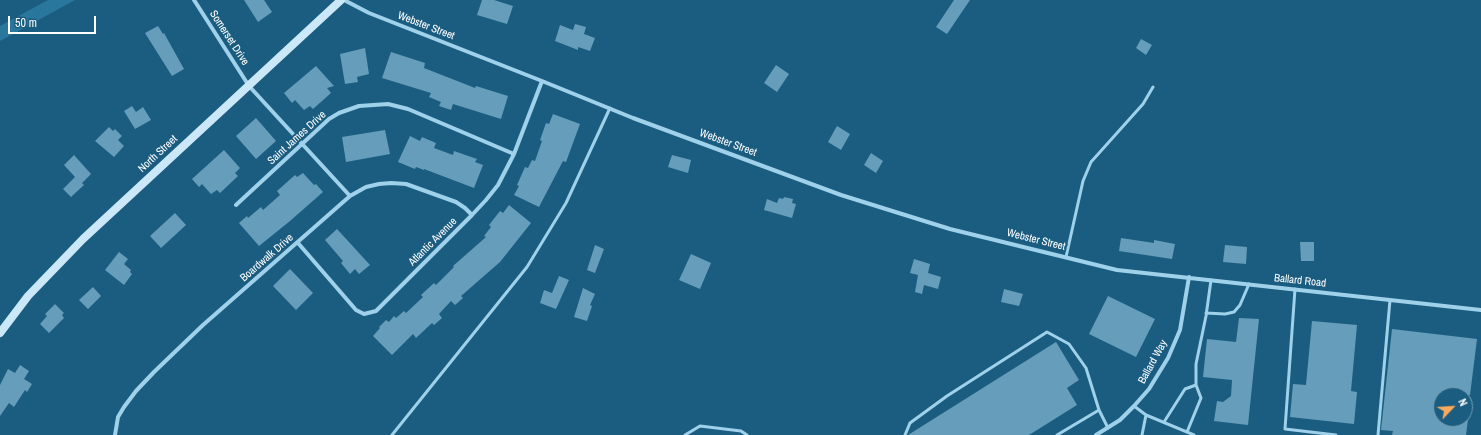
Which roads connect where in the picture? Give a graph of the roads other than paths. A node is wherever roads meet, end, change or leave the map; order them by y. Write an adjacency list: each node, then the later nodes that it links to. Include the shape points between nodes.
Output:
1 (194, 0): 4 (street, Somerset Drive)
2 (343, 0): 3 (street, Webster Street, via 369,13); 4 (main road, North Street)
3 (542, 80): 6 (street, Webster Street); 8 (street, Atlantic Avenue)
4 (248, 86): 7 (street, Somerset Drive); 22 (main road, North Street, via 83,238 28,296)
5 (1153, 87): 13 (lane, via 1143,104 1091,162 1083,181)
6 (610, 108): 13 (street, Webster Street, via 841,195 950,228); 31 (lane, via 566,203 527,267)
7 (302, 144): 8 (street, Saint James Drive, via 338,113 359,106 388,104 408,109); 9 (street, Somerset Drive); 10 (street, Saint James Drive)
8 (514, 154): 11 (street, Atlantic Avenue, via 498,185)
9 (350, 196): 11 (street, Boardwalk Drive, via 366,187 379,184 406,184 456,202); 12 (street, Boardwalk Drive)
10 (236, 205)
11 (472, 215): 12 (street, Atlantic Avenue, via 379,309 369,314 356,310)
12 (298, 242): 30 (street, Boardwalk Drive, via 203,325 133,394 118,417)
13 (1066, 257): 14 (street, Webster Street)
14 (1118, 270): 15 (street, Ballard Road)
15 (1189, 277): 16 (street, Ballard Road); 24 (street, Ballard Way, via 1180,330 1168,358 1149,389)
16 (1211, 280): 17 (street, Ballard Road); 21 (lane)
17 (1249, 284): 18 (street, Ballard Road); 21 (lane, via 1234,312)
18 (1295, 289): 19 (street, Ballard Road); 39 (lane, via 1285,428)
19 (1390, 300): 20 (street, Ballard Road); 40 (lane)
20 (1481, 310)
21 (1206, 313): 23 (lane, via 1196,364)
22 (0, 334)
23 (1196, 384): 27 (lane, via 1185,389); 29 (lane, via 1200,398)
24 (1134, 406): 26 (lane); 28 (street, Ballard Way)
25 (1099, 410): 28 (lane); 34 (lane, via 1086,368 1070,344 1047,332 910,422); 35 (lane)
26 (1146, 415): 27 (lane); 37 (lane)
27 (1164, 422): 29 (lane)
28 (1108, 428): 36 (street, Ballard Way)
29 (1187, 432): 38 (lane)
30 (114, 435)
31 (392, 435)
32 (685, 435): 33 (lane, via 700,426 741,431)
33 (747, 435)
34 (905, 435)
35 (1057, 435)
36 (1096, 435)
37 (1142, 435)
38 (1194, 435)
39 (1336, 435)
40 (1378, 435)

